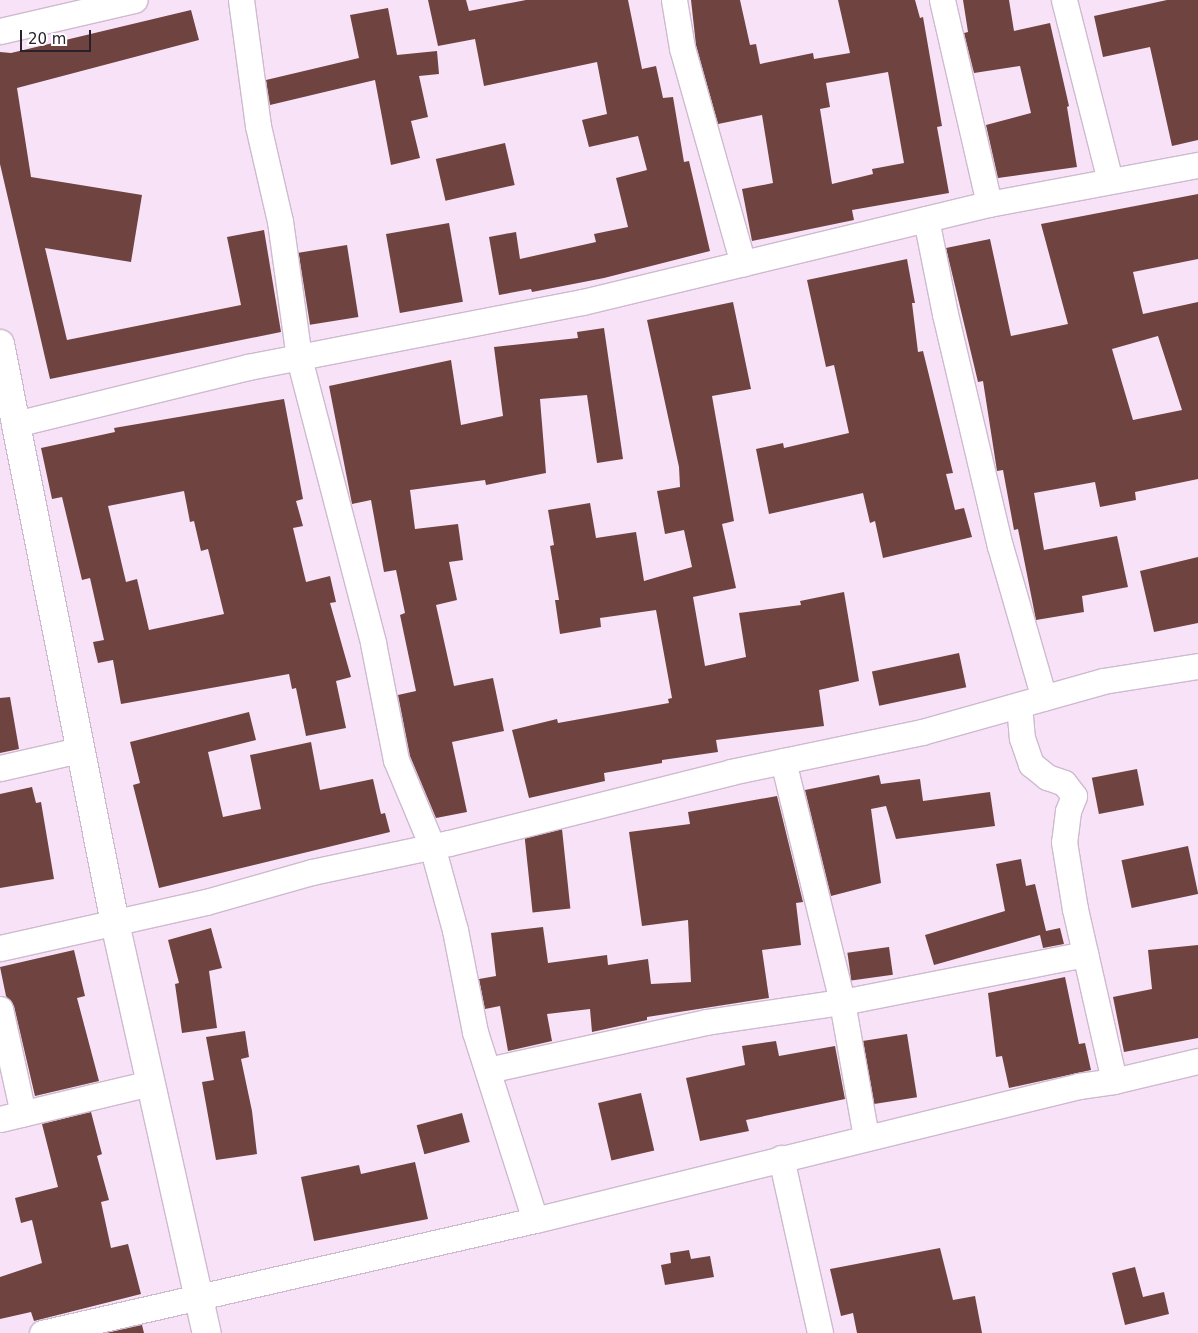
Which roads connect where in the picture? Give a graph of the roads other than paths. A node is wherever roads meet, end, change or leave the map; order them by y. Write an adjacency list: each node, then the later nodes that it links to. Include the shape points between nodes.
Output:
1 (134, 0): 6 (street)
2 (241, 0): 13 (street, via 258,126 280,221)
3 (674, 0): 11 (street, via 682,48)
4 (942, 0): 9 (street)
5 (1064, 0): 8 (street)
6 (0, 31)
7 (1198, 165): 8 (street)
8 (1110, 180): 9 (street)
9 (989, 204): 10 (street)
10 (926, 219): 11 (street); 16 (street, via 1000,546)
11 (743, 264): 13 (street, via 583,302)
12 (0, 344): 14 (street)
13 (299, 358): 14 (street); 21 (street, via 373,643 396,760)
14 (16, 424): 18 (street)
15 (1198, 666): 16 (street, via 1103,681)
16 (1044, 698): 17 (street)
17 (1019, 705): 19 (street, via 922,732); 24 (street, via 1022,738 1031,764 1048,777 1064,783 1074,796 1068,811 1064,842)
18 (79, 750): 20 (street); 22 (street)
19 (783, 761): 21 (street); 25 (street)
20 (0, 768)
21 (432, 846): 22 (street, via 312,872); 28 (street, via 455,930 475,1032)
22 (115, 923): 23 (street); 30 (street)
23 (0, 948)
24 (1085, 954): 25 (street); 29 (street)
25 (842, 1002): 28 (street, via 706,1022); 32 (street)
26 (0, 1009): 31 (street)
27 (1198, 1061): 29 (street)
28 (488, 1070): 34 (street)
29 (1114, 1081): 32 (street, via 1079,1086)
30 (150, 1083): 31 (street); 35 (street)
31 (12, 1116)
32 (866, 1137): 33 (street)
33 (781, 1158): 34 (street); 38 (street)
34 (535, 1220): 35 (street)
35 (199, 1296): 36 (street); 37 (street)
36 (42, 1333)
37 (208, 1333)
38 (820, 1333)

